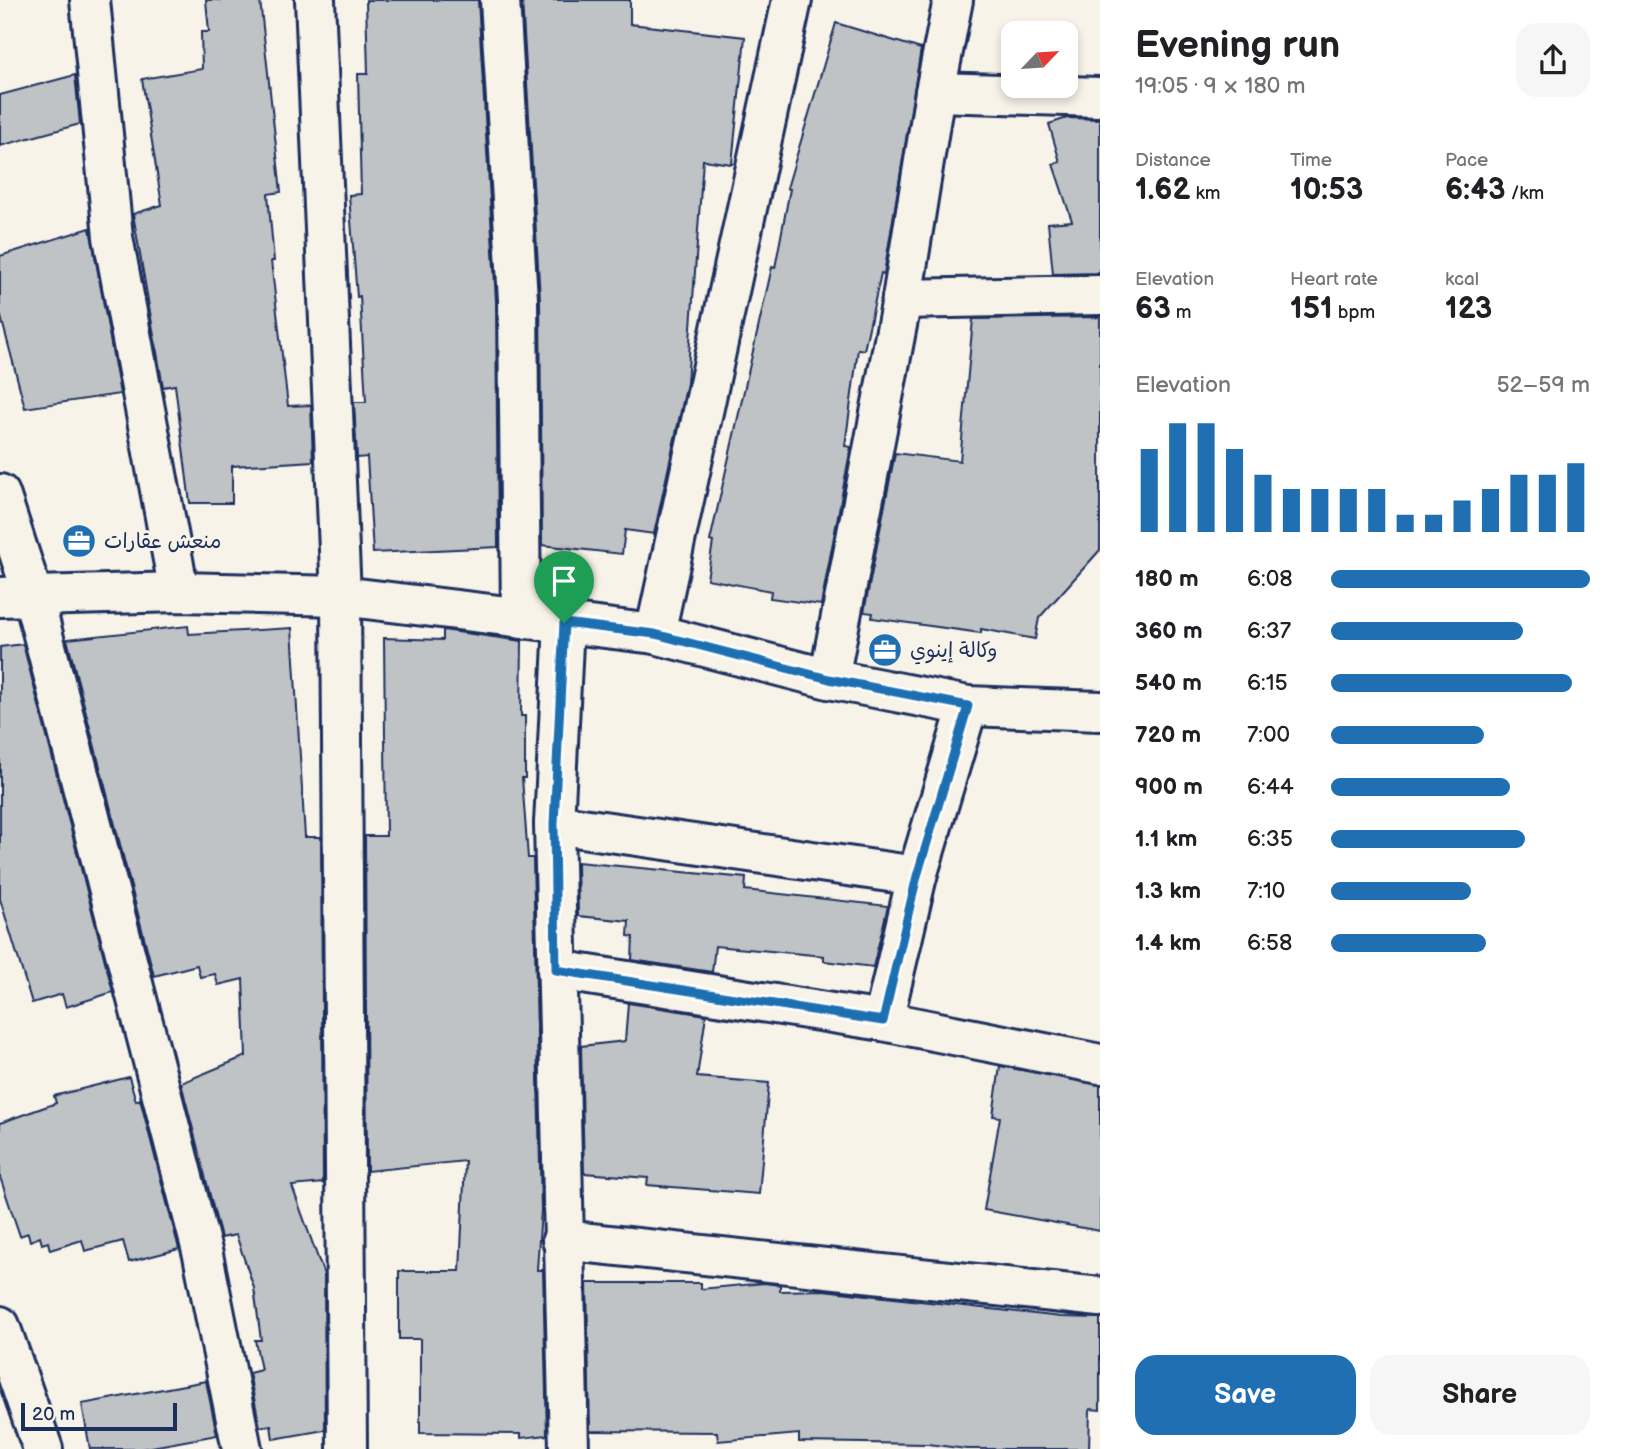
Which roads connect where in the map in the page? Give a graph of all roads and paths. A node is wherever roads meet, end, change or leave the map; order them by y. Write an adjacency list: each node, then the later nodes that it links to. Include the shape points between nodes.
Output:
1 (90, 0): 11 (street, via 113,237)
2 (315, 0): 13 (street)
3 (500, 0): 14 (street, via 519,300)
4 (792, 0): 16 (street)
5 (953, 0): 6 (street)
6 (935, 92): 7 (street); 9 (street)
7 (1100, 97)
8 (1100, 295): 9 (street)
9 (902, 299): 17 (street)
10 (0, 494): 12 (street)
11 (178, 592): 12 (street); 13 (street)
12 (17, 596): 29 (street, via 203,1255)
13 (341, 596): 14 (street); 30 (street)
14 (521, 619): 15 (street)
15 (564, 623): 16 (street); 20 (street)
16 (655, 634): 17 (street)
17 (829, 679): 18 (street)
18 (968, 706): 19 (street); 21 (street)
19 (1100, 711)
20 (554, 824): 21 (street); 22 (street)
21 (917, 876): 23 (street)
22 (556, 970): 23 (street); 25 (street)
23 (883, 1021): 24 (street)
24 (1100, 1064)
25 (562, 1240): 26 (street); 31 (street)
26 (1100, 1297)
27 (0, 1326): 28 (street)
28 (43, 1449)
29 (242, 1449)
30 (347, 1449)
31 (569, 1449)

